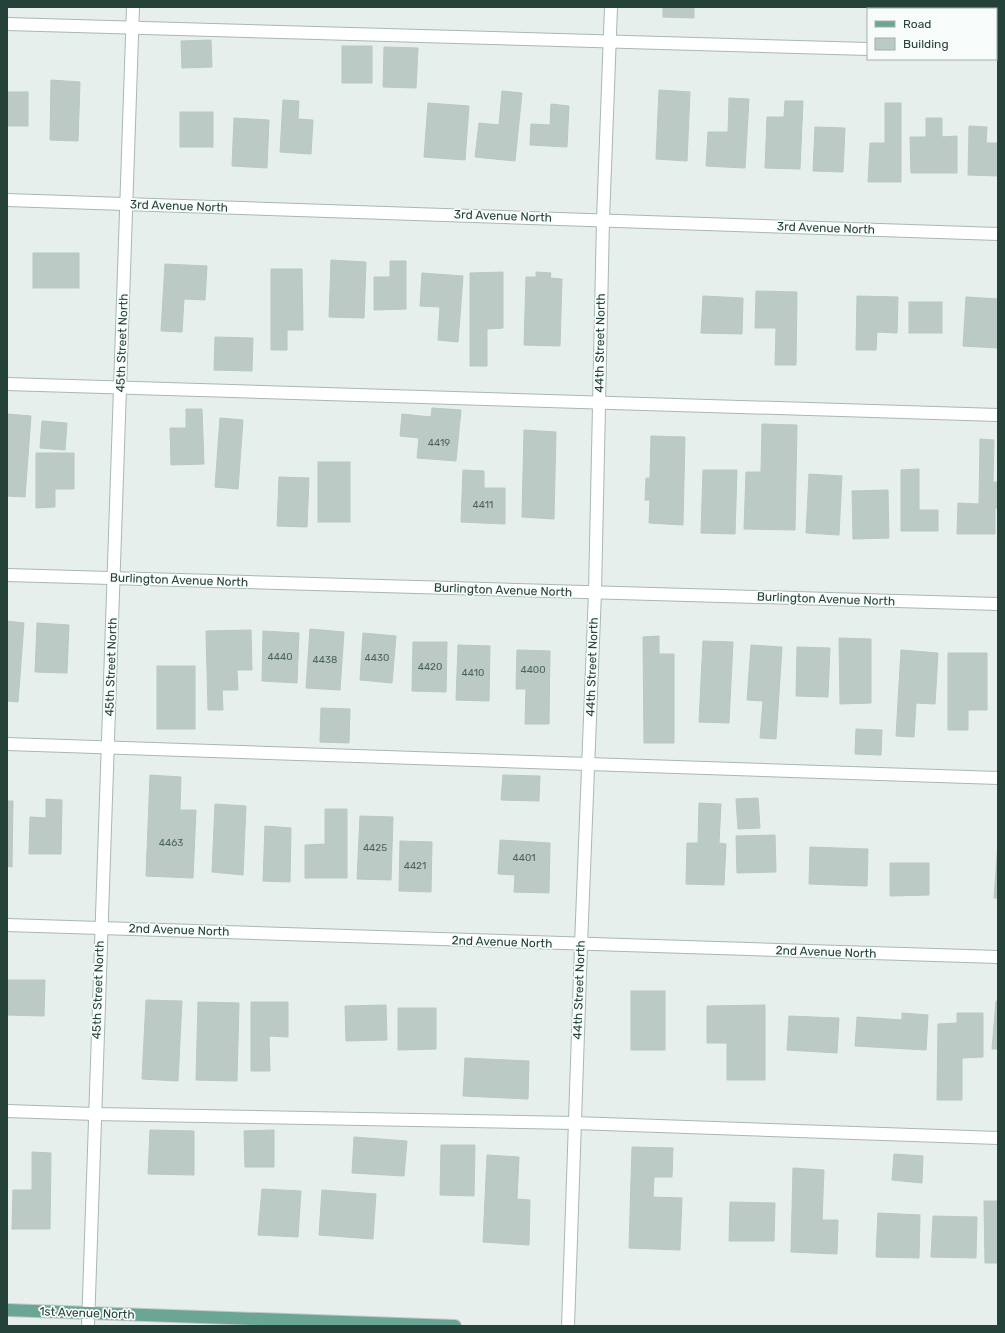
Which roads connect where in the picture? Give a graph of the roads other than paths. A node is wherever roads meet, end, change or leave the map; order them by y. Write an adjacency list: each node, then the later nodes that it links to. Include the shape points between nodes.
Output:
1 (133, 7): 4 (street, 45th Street North)
2 (610, 7): 5 (street, 44th Street North)
3 (7, 24): 4 (street)
4 (132, 28): 5 (street); 8 (street, 45th Street North)
5 (609, 42): 6 (street); 9 (street, 44th Street North)
6 (867, 49)
7 (7, 200): 8 (street, 3rd Avenue North)
8 (126, 204): 9 (street, 3rd Avenue North); 12 (street, 45th Street North)
9 (603, 220): 10 (street, 3rd Avenue North); 13 (street, 44th Street North)
10 (998, 234)
11 (7, 384): 12 (street)
12 (121, 388): 13 (street); 16 (street, 45th Street North)
13 (599, 403): 14 (street); 17 (street, 44th Street North)
14 (998, 415)
15 (7, 575): 16 (street, Burlington Avenue North)
16 (114, 578): 17 (street, Burlington Avenue North); 20 (street, 45th Street North)
17 (595, 592): 18 (street, Burlington Avenue North); 21 (street, 44th Street North)
18 (998, 604)
19 (7, 744): 20 (street)
20 (108, 747): 21 (street); 24 (street, 45th Street North)
21 (588, 763): 22 (street); 25 (street, 44th Street North)
22 (998, 778)
23 (7, 925): 24 (street, 2nd Avenue North)
24 (100, 928): 25 (street, 2nd Avenue North); 28 (street, 45th Street North)
25 (580, 944): 26 (street, 2nd Avenue North); 29 (street, 44th Street North)
26 (998, 957)
27 (7, 1111): 28 (street)
28 (94, 1114): 29 (street); 32 (street, 45th Street North)
29 (575, 1123): 30 (street); 35 (street, 44th Street North)
30 (998, 1138)
31 (7, 1310): 32 (main road, 1st Avenue North)
32 (88, 1313): 33 (street, 45th Street North); 34 (main road, 1st Avenue North)
33 (88, 1326)
34 (455, 1326)
35 (568, 1326)

